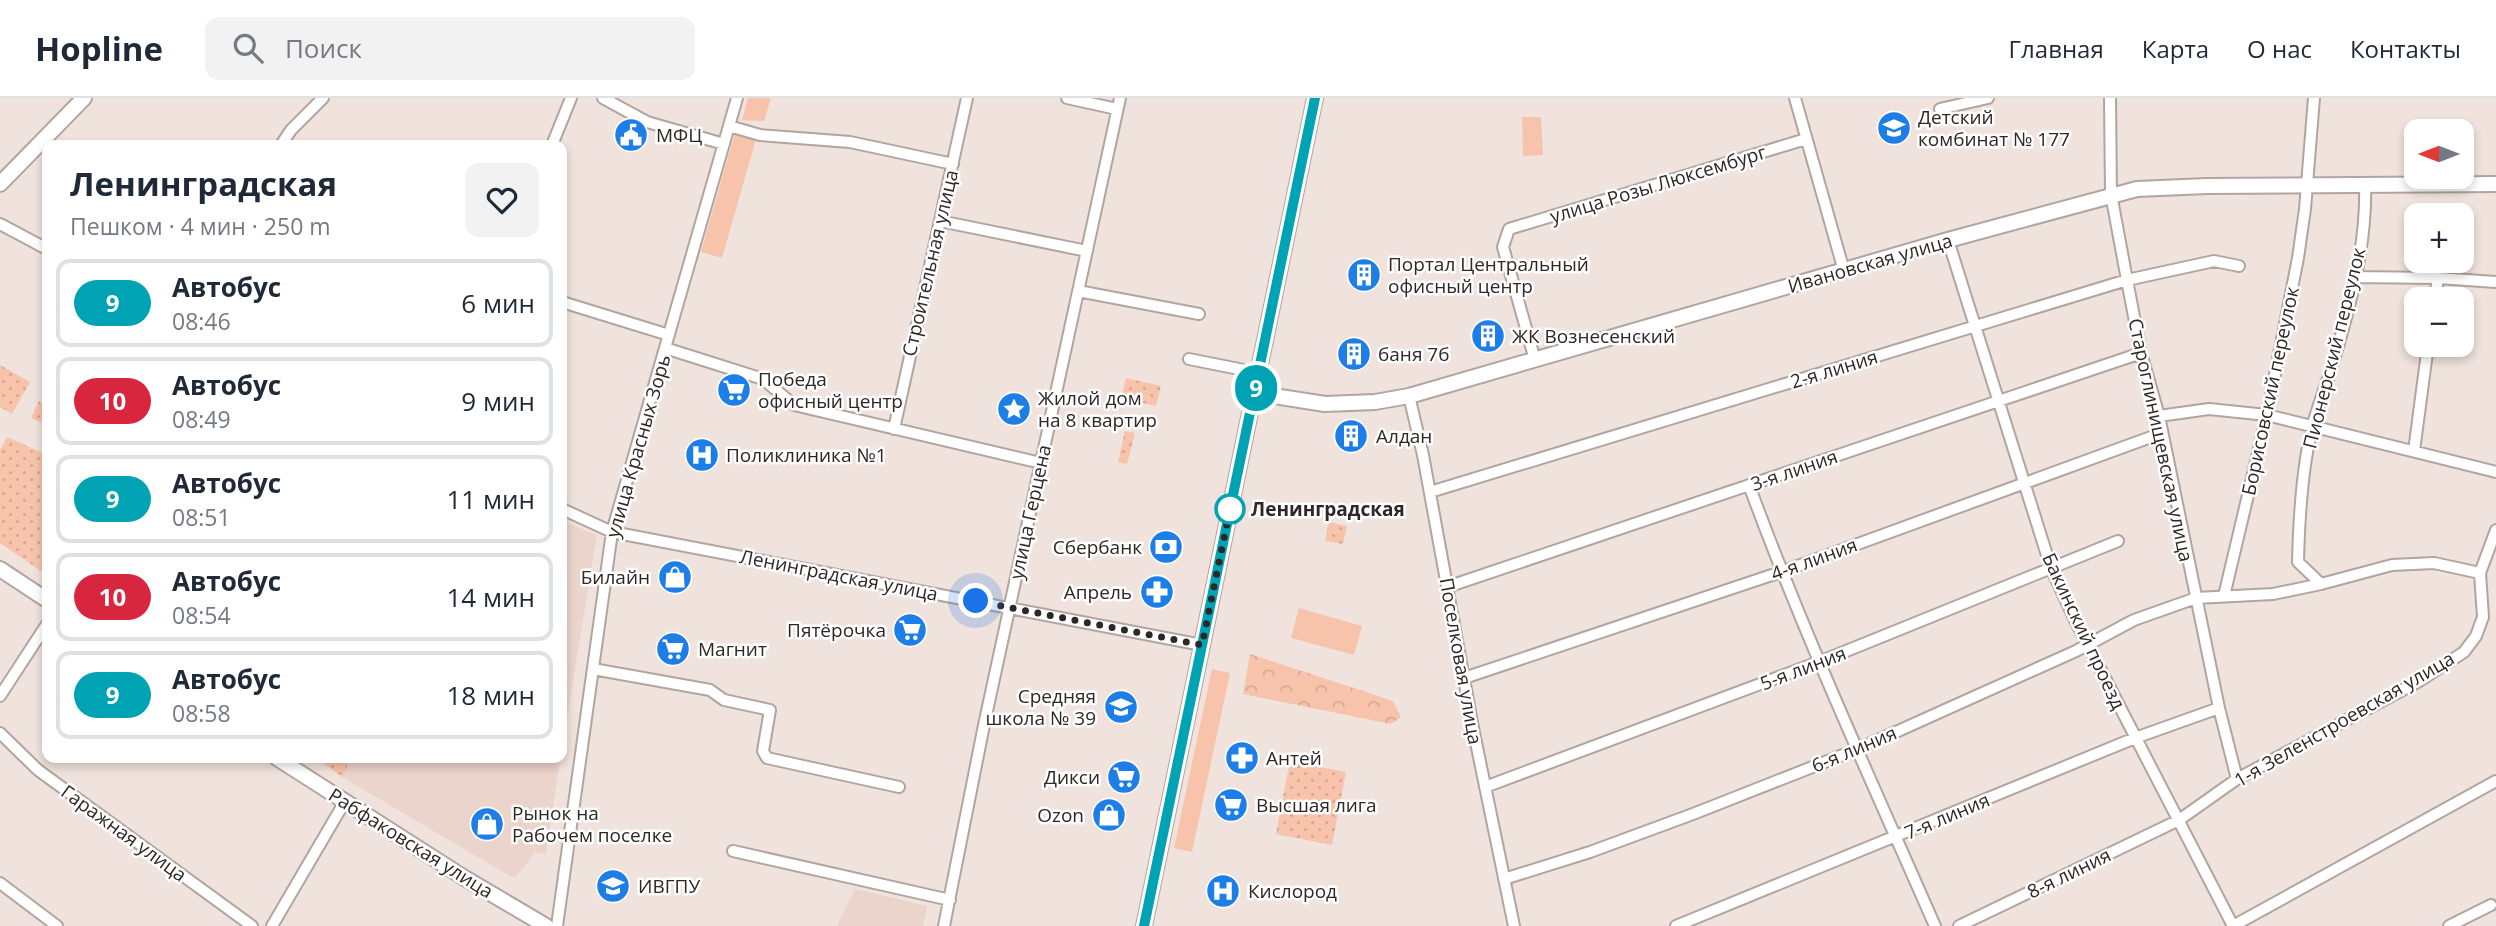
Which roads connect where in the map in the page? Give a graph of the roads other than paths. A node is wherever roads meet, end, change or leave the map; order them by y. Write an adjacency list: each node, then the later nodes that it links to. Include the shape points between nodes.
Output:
1 (85, 98): 17 (main road)
2 (323, 98): 18 (street)
3 (571, 98): 19 (street)
4 (603, 98): 21 (street, via 647,122)
5 (737, 98): 15 (street, улица Красных Зорь)
6 (967, 98): 22 (street, Строительная улица)
7 (1067, 98): 13 (street)
8 (1315, 98): 50 (main road)
9 (1796, 98): 16 (street)
10 (1988, 98): 14 (street)
11 (2110, 98): 27 (street, Староглинищевская улица)
12 (2314, 98): 25 (street, Борисовский переулок)
13 (1118, 104): 32 (street, улица Герцена)
14 (1940, 109)
15 (729, 126): 21 (street, улица Красных Зорь); 22 (street, via 760,135 850,142)
16 (1806, 139): 34 (street); 49 (street, улица Розы Люксембург, via 1509,229 1503,247)
17 (43, 140)
18 (284, 140)
19 (554, 140)
20 (42, 142): 23 (main road)
21 (724, 144): 44 (street, улица Красных Зорь)
22 (953, 164): 28 (street, Строительная улица)
23 (0, 184)
24 (2496, 184): 26 (main road, Ивановская улица)
25 (2307, 185): 26 (main road, Ивановская улица); 27 (main road, Ивановская улица, via 2159,187); 54 (street, Борисовский переулок, via 2298,258)
26 (2365, 185): 35 (street, Пионерский переулок)
27 (2111, 194): 30 (main road, Ивановская улица); 37 (street, Староглинищевская улица)
28 (940, 221): 32 (street); 57 (street, Строительная улица)
29 (0, 224): 31 (street)
30 (1948, 240): 34 (main road, Ивановская улица); 43 (street, Бакинский проезд)
31 (42, 246)
32 (1087, 251): 40 (street, улица Герцена)
33 (2239, 266): 37 (street, 2-я линия, via 2214,261)
34 (1844, 271): 49 (main road, Ивановская улица)
35 (2355, 276): 36 (street); 56 (street, Пионерский переулок, via 2334,362)
36 (2438, 278): 38 (street); 39 (street)
37 (2127, 280): 43 (street, 2-я линия); 46 (street, Староглинищевская улица)
38 (2496, 282)
39 (2437, 287)
40 (1078, 291): 42 (street); 60 (street, улица Герцена)
41 (567, 304): 44 (street)
42 (1199, 314)
43 (1976, 326): 53 (street, Бакинский проезд); 64 (street, 2-я линия)
44 (669, 335): 45 (street, улица Красных Зорь)
45 (665, 348): 57 (street, via 763,379 794,405); 67 (street, улица Красных Зорь)
46 (2141, 353): 53 (street, 3-я линия); 55 (street, Староглинищевская улица)
47 (2426, 357): 59 (street)
48 (1189, 359): 50 (street)
49 (1535, 360): 52 (main road, Ивановская улица)
50 (1259, 373): 51 (main road)
51 (1255, 393): 52 (main road, Ивановская улица, via 1325,404); 81 (main road)
52 (1409, 396): 64 (street, Поселковая улица)
53 (2000, 400): 62 (street, Бакинский проезд); 63 (street, 3-я линия)
54 (2267, 415): 55 (street, via 2208,409); 56 (street); 76 (street, Борисовский переулок)
55 (2159, 416): 58 (street, Староглинищевская улица)
56 (2312, 426): 59 (street); 74 (street, Пионерский переулок, via 2299,514 2298,562)
57 (894, 429): 60 (street)
58 (2162, 433): 62 (street, 4-я линия); 78 (street, Староглинищевская улица)
59 (2414, 451): 61 (street)
60 (1041, 463): 79 (street, улица Герцена)
61 (2496, 472)
62 (2023, 484): 70 (street, Бакинский проезд); 72 (street, 4-я линия)
63 (1749, 485): 72 (street); 75 (street, 3-я линия)
64 (1430, 492): 75 (street, Поселковая улица)
65 (567, 511): 67 (street, Ленинградская улица)
66 (2496, 530): 69 (street, 1-я Зеленстроевская улица)
67 (612, 532): 79 (street, Ленинградская улица); 84 (street, улица Красных Зорь)
68 (2118, 541): 70 (street, 5-я линия)
69 (2491, 562): 73 (street, 1-я Зеленстроевская улица)
70 (2051, 568): 82 (street, Бакинский проезд); 83 (street, 5-я линия)
71 (0, 569): 77 (main road)
72 (1781, 572): 83 (street); 85 (street, 4-я линия)
73 (2480, 573): 74 (street, 6-я линия, via 2434,563 2392,565); 92 (street, 1-я Зеленстроевская улица, via 2483,617 2464,652)
74 (2321, 584): 76 (street, 6-я линия)
75 (1447, 587): 85 (street, Поселковая улица)
76 (2224, 596): 78 (street, 6-я линия)
77 (42, 597)
78 (2196, 598): 82 (street, 6-я линия, via 2134,620); 87 (street, Староглинищевская улица)
79 (1010, 608): 81 (street, Ленинградская улица); 102 (street, улица Герцена)
80 (42, 632): 86 (street)
81 (1202, 645): 110 (main road)
82 (2088, 646): 89 (street, Бакинский проезд); 90 (street, 6-я линия)
83 (1819, 662): 90 (street); 94 (street, 5-я линия)
84 (593, 669): 95 (street, via 710,690 724,700 770,710 763,751 767,758); 108 (street, улица Красных Зорь)
85 (1464, 678): 94 (street, Поселковая улица)
86 (0, 695)
87 (2219, 708): 89 (street, 7-я линия); 92 (street, Староглинищевская улица)
88 (0, 733): 105 (street, Гаражная улица, via 38,770)
89 (2135, 738): 97 (street, Бакинский проезд); 98 (street, 7-я линия)
90 (1858, 749): 98 (street); 100 (street, 6-я линия, via 1681,819)
91 (284, 763): 96 (main road, Рабфаковская улица)
92 (2237, 779): 97 (street, 1-я Зеленстроевская улица)
93 (2496, 781): 115 (street)
94 (1485, 787): 100 (street, Поселковая улица)
95 (899, 788)
96 (344, 803): 106 (street); 107 (main road, Рабфаковская улица)
97 (2179, 820): 114 (street, 8-я линия); 115 (street, Бакинский проезд)
98 (1897, 837): 112 (street, 7-я линия); 113 (street)
99 (733, 851): 102 (street)
100 (1504, 879): 111 (street, Поселковая улица)
101 (0, 883): 104 (street)
102 (950, 900): 109 (street, улица Герцена)
103 (2491, 905): 116 (street)
104 (57, 926)
105 (252, 926)
106 (272, 926)
107 (546, 926)
108 (557, 926)
109 (944, 926)
110 (1144, 926)
111 (1514, 926)
112 (1676, 926)
113 (1935, 926)
114 (1959, 926)
115 (2233, 926)
116 (2449, 926)

